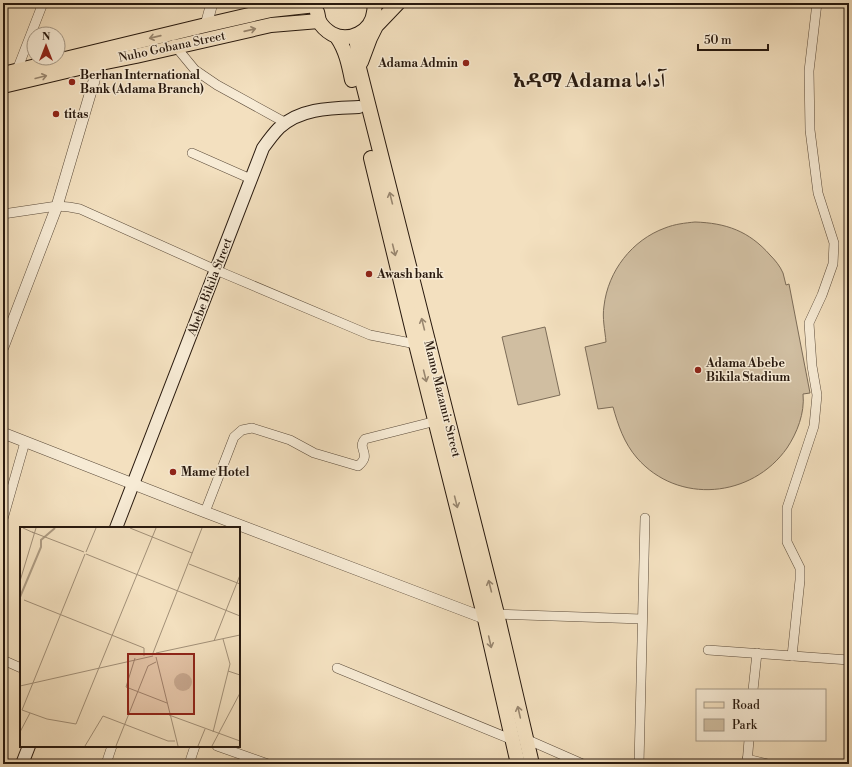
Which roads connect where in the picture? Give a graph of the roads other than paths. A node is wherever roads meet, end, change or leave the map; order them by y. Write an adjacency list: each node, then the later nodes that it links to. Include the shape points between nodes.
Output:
1 (43, 3): 19 (street)
2 (212, 3): 12 (street)
3 (284, 3): 9 (main road)
4 (391, 3): 8 (main road)
5 (398, 3): 18 (main road, via 376,26)
6 (818, 3): 43 (street, via 809,71 810,130 818,193 834,243 833,264 809,323 817,395 814,426 787,508 787,542 800,568)
7 (317, 4): 9 (main road, Nuho Gobana Street); 10 (main road)
8 (374, 8): 14 (main road, via 370,25)
9 (271, 10): 12 (main road, Nuho Gobana Street)
10 (319, 21): 11 (main road, Nuho Gobana Street); 15 (main road, via 326,31)
11 (282, 24): 16 (main road, Nuho Gobana Street, one-way to 11); 18 (main road, via 317,34)
12 (206, 25): 13 (main road, Nuho Gobana Street)
13 (172, 33): 16 (street); 17 (main road, Nuho Gobana Street, one-way to 17)
14 (360, 34): 15 (main road, via 349,38); 18 (main road, Mamo Mazamir Street)
15 (338, 37): 18 (main road, Mamo Mazamir Street)
16 (176, 47): 17 (main road, Nuho Gobana Street, via 136,56); 23 (street, via 195,70)
17 (94, 58): 19 (main road, Nuho Gobana Street); 20 (main road, Nuho Gobana Street, one-way to 17); 26 (street, via 94,81)
18 (354, 68): 21 (main road, Mamo Mazamir Street); 22 (main road, Mamo Mazamir Street)
19 (10, 72)
20 (3, 86)
21 (359, 107): 22 (main road, Mamo Mazamir Street); 23 (main road, Abebe Bikila Street, via 324,109 297,115)
22 (367, 122): 29 (main road, Mamo Mazamir Street)
23 (286, 123): 25 (main road, Abebe Bikila Street, via 263,148)
24 (192, 153): 25 (street)
25 (251, 179): 28 (main road, Abebe Bikila Street)
26 (57, 206): 27 (street); 28 (street, via 80,209); 30 (street)
27 (3, 214)
28 (216, 270): 29 (street, via 370,335); 34 (main road, Abebe Bikila Street)
29 (422, 342): 31 (main road, Mamo Mazamir Street)
30 (3, 347)
31 (442, 420): 35 (street, via 365,439 362,446 365,457 358,466 314,453 290,440 252,428 242,430 234,437); 39 (main road, Mamo Mazamir Street)
32 (3, 433): 33 (street)
33 (25, 442): 34 (street); 37 (street)
34 (133, 484): 35 (street); 38 (main road, Abebe Bikila Street)
35 (205, 512): 39 (street)
36 (645, 518): 40 (street)
37 (3, 519)
38 (116, 527)
39 (494, 619): 40 (street); 49 (main road, Mamo Mazamir Street)
40 (642, 619): 63 (street)
41 (708, 650): 42 (street)
42 (757, 653): 43 (street); 48 (street)
43 (792, 656): 45 (street)
44 (3, 660): 46 (street)
45 (849, 660)
46 (20, 668)
47 (338, 668): 49 (street)
48 (753, 689)
49 (519, 740): 60 (main road, Mamo Mazamir Street); 61 (main road, Mamo Mazamir Street); 62 (street)
50 (749, 741): 55 (street)
51 (29, 747): 56 (main road)
52 (112, 747): 57 (street)
53 (195, 747): 58 (street)
54 (219, 747): 59 (street)
55 (747, 762): 64 (street)
56 (22, 764)
57 (106, 764)
58 (189, 764)
59 (268, 764)
60 (518, 764)
61 (532, 764)
62 (583, 764)
63 (639, 764)
64 (768, 764)

